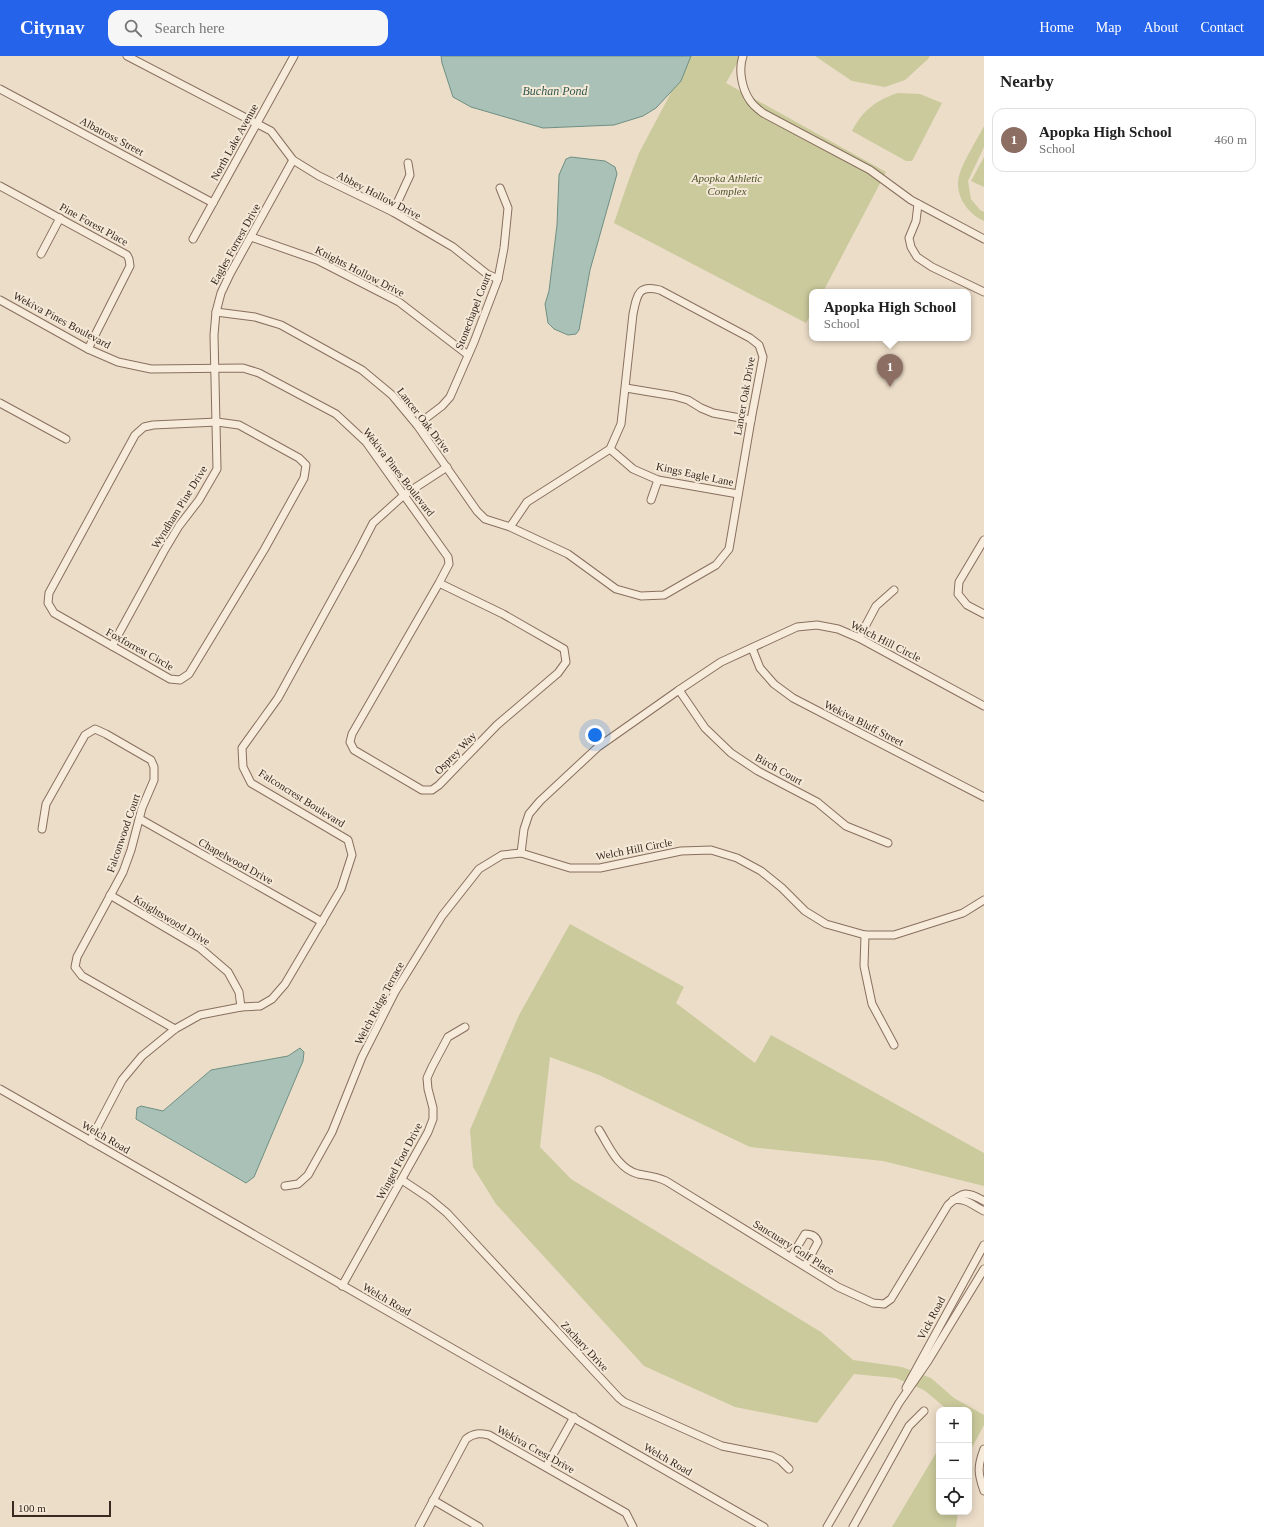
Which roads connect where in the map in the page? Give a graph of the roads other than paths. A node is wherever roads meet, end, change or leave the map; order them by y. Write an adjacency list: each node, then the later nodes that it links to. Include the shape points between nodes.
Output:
1 (128, 56): 5 (street, Abbey Hollow Drive)
2 (294, 56): 5 (street, North Lake Avenue)
3 (743, 56): 11 (street, via 740,64 742,84 751,101 763,113 870,170)
4 (0, 89): 10 (street, Albatross Street)
5 (256, 124): 6 (street, Abbey Hollow Drive, via 271,131); 10 (street, North Lake Avenue)
6 (293, 160): 12 (street, Abbey Hollow Drive, via 319,176); 14 (street, Eagles Forrest Drive)
7 (408, 164): 12 (street, via 410,175)
8 (0, 186): 13 (street, Pine Forest Place)
9 (500, 188): 18 (street, Stonechapel Court, via 508,208)
10 (213, 202): 16 (street, North Lake Avenue)
11 (918, 204): 15 (street); 19 (street, via 916,221 909,238 917,257)
12 (392, 212): 18 (street, Abbey Hollow Drive, via 453,247 487,274)
13 (60, 218): 17 (street); 22 (street, Pine Forest Place, via 127,255 129,259 130,266)
14 (251, 237): 21 (street, Eagles Forrest Drive, via 221,293); 23 (street, Knights Hollow Drive, via 317,260 399,302)
15 (984, 239)
16 (193, 240)
17 (41, 254)
18 (498, 279): 23 (street, Stonechapel Court)
19 (984, 292)
20 (0, 300): 22 (street, Wekiva Pines Boulevard)
21 (216, 312): 24 (street, Eagles Forrest Drive); 29 (street, Lancer Oak Drive, via 255,317 281,325 314,343 362,370 392,395)
22 (88, 349): 24 (street, Wekiva Pines Boulevard, via 118,362 151,369)
23 (468, 355): 29 (street, Stonechapel Court, via 450,397)
24 (215, 367): 28 (street, Wyndham Pine Drive); 35 (street, Wekiva Pines Boulevard, via 243,368 259,373 336,414 366,442)
25 (626, 388): 27 (street, via 674,396 688,400 712,413); 27 (street, Lancer Oak Drive, via 636,299 642,290 650,287 709,316 759,345 763,357); 31 (street, Lancer Oak Drive, via 621,424)
26 (0, 403): 30 (street)
27 (751, 420): 34 (street, Lancer Oak Drive)
28 (217, 422): 44 (street, Wyndham Pine Drive, via 217,469 164,551); 44 (street, Foxforrest Circle, via 153,425 144,427 135,435 49,593 48,603 54,613); 44 (street, Foxforrest Circle, via 239,426 299,458 306,465 304,478 189,674 180,680 170,679)
29 (417, 424): 32 (street, Lancer Oak Drive)
30 (66, 439)
31 (610, 449): 33 (street, Kings Eagle Lane, via 633,469); 37 (street, via 527,502)
32 (447, 467): 35 (street, Falconcrest Boulevard); 37 (street, Lancer Oak Drive, via 485,519)
33 (658, 480): 34 (street, Kings Eagle Lane); 36 (street)
34 (738, 494): 37 (street, Lancer Oak Drive, via 729,549 716,565 664,595 641,596 616,589 568,554)
35 (404, 495): 38 (street, Wekiva Pines Boulevard); 55 (street, Falconcrest Boulevard, via 372,523 278,698 242,748 243,767 251,783 348,840 352,855 341,889)
36 (651, 500)
37 (510, 527)
38 (430, 529): 40 (street, Osprey Way, via 448,557 449,564)
39 (984, 540): 42 (street, via 959,582 958,594 967,605)
40 (439, 583): 40 (street, Osprey Way, via 352,734 350,742 354,750 422,790 432,790 439,785 497,725 558,673 566,662 564,649 503,614)
41 (894, 590): 43 (street, via 876,606)
42 (984, 614)
43 (859, 638): 45 (street, Welch Hill Circle, via 817,625 797,627); 47 (street, Welch Hill Circle)
44 (112, 646)
45 (752, 648): 46 (street, Welch Hill Circle, via 721,662); 48 (street, Wekiva Bluff Street, via 760,668 774,684 793,698)
46 (679, 690): 51 (street, Birch Court, via 705,728 731,753 758,771 817,802 846,826); 52 (street, Welch Hill Circle, via 598,747 540,801 529,814)
47 (984, 706)
48 (984, 797)
49 (140, 819): 50 (street, Falconwood Court, via 154,780 151,760 95,730 84,735 46,804); 53 (street, Falconwood Court, via 123,872); 55 (street, Chapelwood Drive)
50 (42, 829)
51 (888, 843)
52 (521, 853): 56 (street, Welch Hill Circle, via 570,868 600,868 681,851 711,850 737,858 761,871 805,911 826,924); 65 (street, Welch Ridge Terrace, via 502,855 479,869 442,916 395,992 362,1057 332,1132 308,1175 298,1184)
53 (110, 896): 57 (street, Knightswood Drive, via 200,948 228,972 238,992); 59 (street, Falconwood Court, via 77,957 75,967 82,976)
54 (984, 900): 56 (street, Welch Hill Circle, via 963,913 894,935)
55 (322, 922): 57 (street, Falconcrest Boulevard, via 285,984 272,999 260,1006)
56 (865, 935): 60 (street, via 864,966 872,1004)
57 (241, 1007): 59 (street, Falconcrest Boulevard, via 200,1015)
58 (465, 1027): 64 (street, Winged Foot Drive, via 448,1037 432,1067 428,1083 433,1119)
59 (175, 1029): 63 (street, Falconcrest Boulevard, via 142,1056 122,1080)
60 (894, 1045)
61 (0, 1089): 63 (street, Welch Road)
62 (599, 1130): 72 (street, Sanctuary Golf Place, via 619,1162 628,1170 666,1181)
63 (90, 1141): 75 (street, Welch Road)
64 (402, 1180): 75 (street, Winged Foot Drive); 81 (street, Zachary Drive, via 448,1213 624,1402 722,1446 772,1456)
65 (285, 1186)
66 (974, 1196): 67 (street, via 965,1193); 68 (street); 69 (street)
67 (952, 1200): 69 (street, via 958,1199); 73 (street, Sanctuary Golf Place, via 891,1299 884,1304 873,1303 838,1287)
68 (984, 1201)
69 (970, 1204): 70 (street)
70 (984, 1211)
71 (984, 1244): 76 (street, Vick Road)
72 (791, 1257): 73 (street, Sanctuary Golf Place); 73 (street, via 805,1234 810,1234 818,1242)
73 (805, 1266)
74 (984, 1269): 76 (street, Vick Road)
75 (342, 1286): 78 (street, Welch Road)
76 (899, 1403): 88 (street, Vick Road)
77 (924, 1411): 89 (street, via 909,1426)
78 (574, 1417): 80 (street); 87 (street, Welch Road)
79 (984, 1449): 82 (street, via 980,1459 979,1476)
80 (546, 1467): 83 (street, Wekiva Crest Drive, via 489,1435 473,1434 466,1439); 86 (street, Wekiva Crest Drive, via 626,1513)
81 (789, 1469)
82 (984, 1492)
83 (433, 1500): 84 (street, Wekiva Crest Drive); 85 (street)
84 (419, 1527)
85 (479, 1527)
86 (633, 1527)
87 (764, 1527)
88 (827, 1527)
89 (853, 1527)

